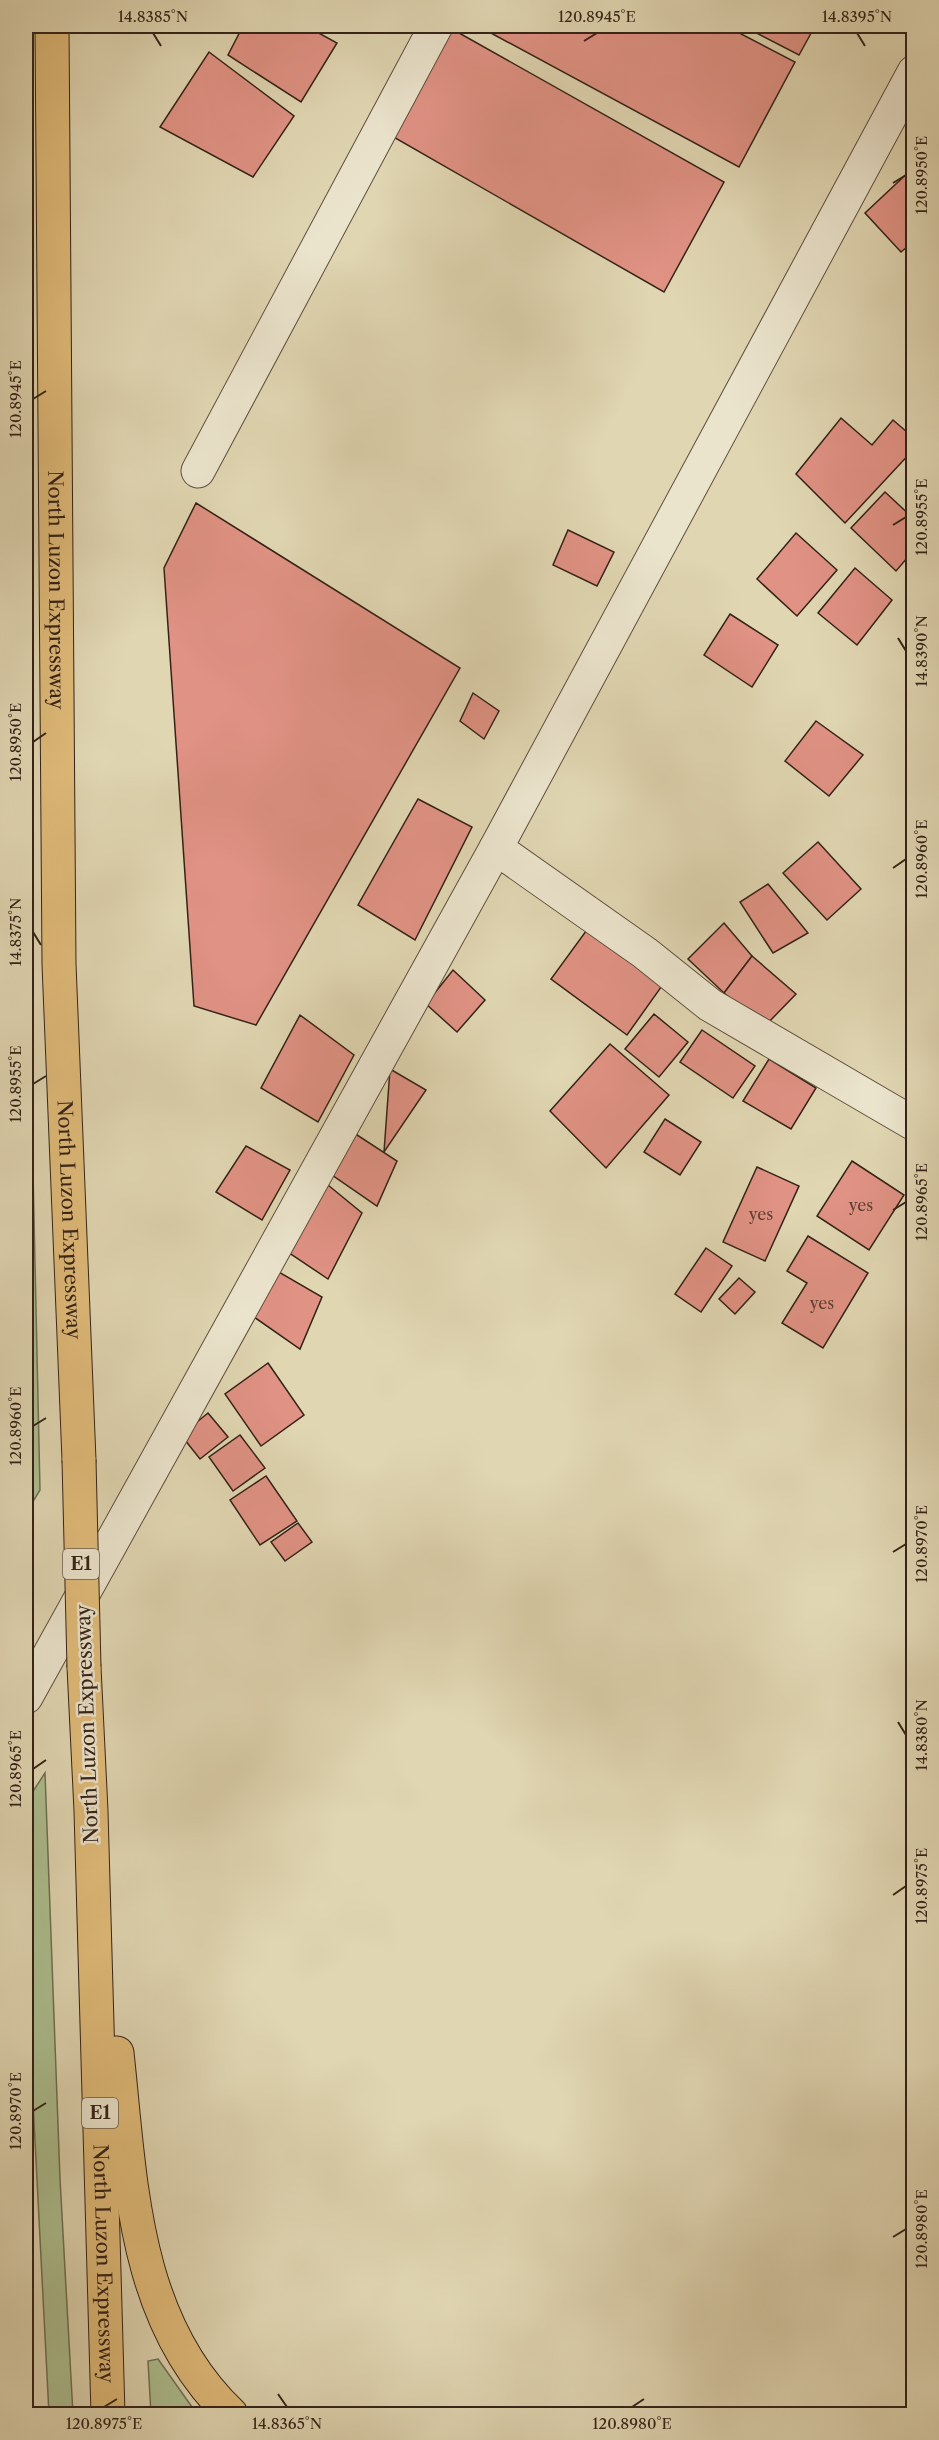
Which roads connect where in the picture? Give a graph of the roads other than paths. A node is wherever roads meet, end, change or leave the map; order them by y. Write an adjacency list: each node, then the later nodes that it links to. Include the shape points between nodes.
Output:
1 (52, 26): 8 (highway, North Luzon Expressway / E1, bridge, via 59,964)
2 (436, 26): 4 (street)
3 (914, 72): 5 (street)
4 (198, 471)
5 (496, 848): 6 (street, via 645,953 710,1005); 7 (street)
6 (914, 1124)
7 (26, 1697)
8 (91, 1811): 9 (highway, North Luzon Expressway / E1); 10 (highway, via 142,2251 174,2340 190,2367)
9 (108, 2415)
10 (231, 2415)

